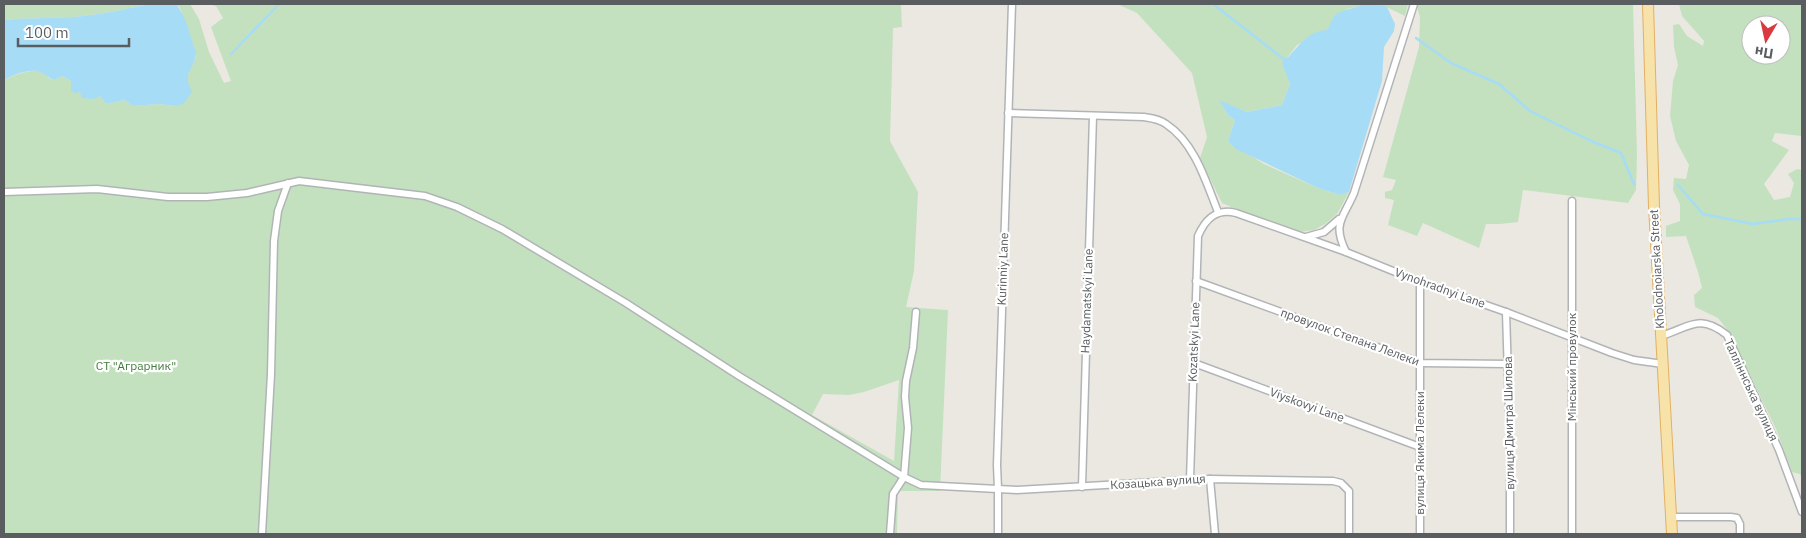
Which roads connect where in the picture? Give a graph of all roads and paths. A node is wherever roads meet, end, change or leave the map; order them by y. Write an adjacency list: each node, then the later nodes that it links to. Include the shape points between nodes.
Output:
1 (1012, 4): 4 (street, Kurinniy Lane)
2 (1414, 4): 10 (street, via 1354,193)
3 (1648, 4): 17 (main road, Kholodnoiarska Street)
4 (1008, 113): 5 (street); 28 (street, Kurinniy Lane)
5 (1093, 116): 9 (street, via 1144,117 1167,124 1184,141 1198,163); 27 (street, Haydamatskyi Lane)
6 (288, 183): 7 (street, via 248,193 207,197 97,190); 24 (street, via 299,181 425,196 457,207 502,229 626,303); 31 (street, via 278,211 274,241)
7 (4, 192)
8 (1572, 201): 18 (street, Мінський провулок)
9 (1218, 212): 11 (street, Vynohradnyi Lane, via 1236,213); 13 (street, Kozatskyi Lane, via 1203,226 1198,236)
10 (1339, 219): 11 (street, via 1324,232); 12 (street, via 1339,238)
11 (1305, 237): 12 (street, Vynohradnyi Lane)
12 (1346, 252): 14 (street, Vynohradnyi Lane)
13 (1196, 281): 19 (street, Kozatskyi Lane); 20 (street, провулок Степана Лелеки)
14 (1420, 282): 16 (street, Vynohradnyi Lane); 20 (street, вулиця Якима Лелеки)
15 (916, 312): 24 (street, via 906,381 908,428)
16 (1506, 312): 18 (street, Vynohradnyi Lane); 21 (street, вулиця Дмитра Шилова)
17 (1661, 336): 22 (main road, Kholodnoiarska Street); 29 (street, Талліннська вулиця, via 1690,324 1705,323 1727,335 1779,450)
18 (1572, 339): 22 (street, Vynohradnyi Lane, via 1634,360); 38 (street, Мінський провулок)
19 (1194, 363): 23 (street, Viyskovyi Lane); 25 (street, Kozatskyi Lane)
20 (1421, 364): 21 (street, провулок Степана Лелеки); 23 (street, вулиця Якима Лелеки)
21 (1508, 364): 37 (street, вулиця Дмитра Шилова)
22 (1662, 364): 30 (main road, Kholodnoiarska Street)
23 (1420, 447): 36 (street, вулиця Якима Лелеки)
24 (904, 477): 28 (street, Козацька вулиця, via 921,485); 32 (street, via 892,494)
25 (1190, 479): 26 (street, Козацька вулиця); 27 (street, Козацька вулиця)
26 (1210, 479): 34 (street); 35 (street, Козацька вулиця, via 1341,483 1349,491)
27 (1082, 487): 28 (street, Козацька вулиця)
28 (998, 489): 33 (street, Kurinniy Lane)
29 (1802, 512)
30 (1671, 517): 39 (main road, Kholodnoiarska Street); 40 (street, via 1737,518)
31 (262, 534)
32 (890, 534)
33 (998, 534)
34 (1215, 534)
35 (1349, 534)
36 (1420, 534)
37 (1510, 534)
38 (1572, 534)
39 (1672, 534)
40 (1740, 534)

